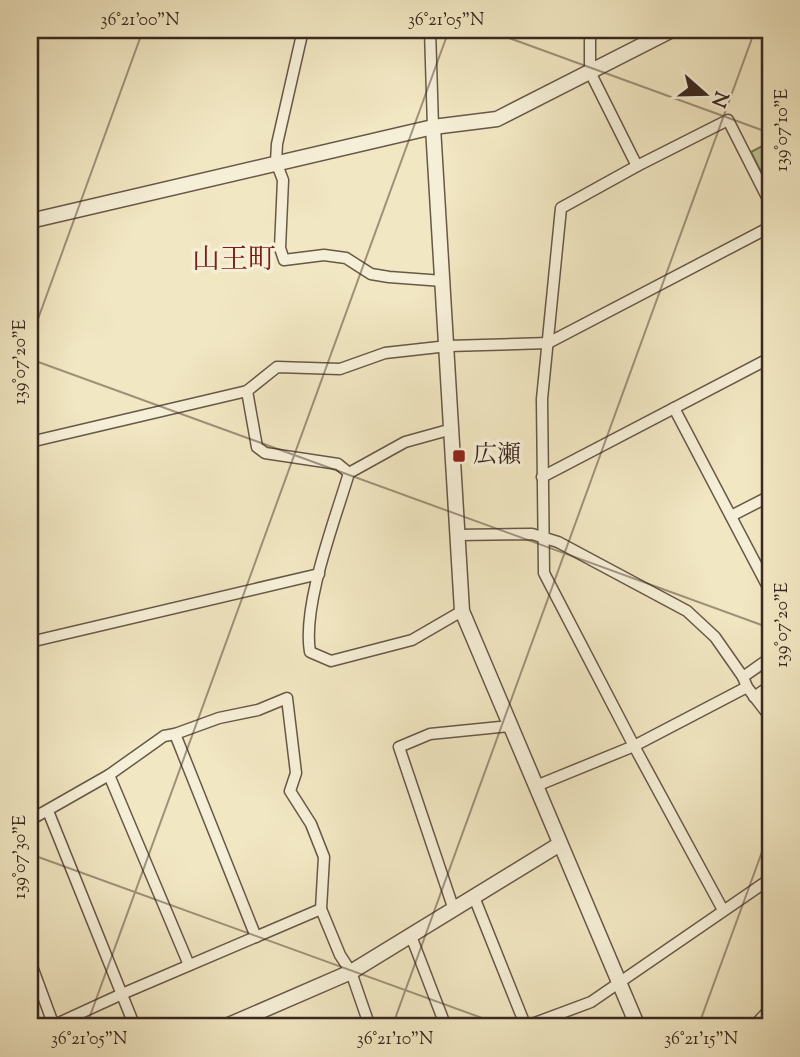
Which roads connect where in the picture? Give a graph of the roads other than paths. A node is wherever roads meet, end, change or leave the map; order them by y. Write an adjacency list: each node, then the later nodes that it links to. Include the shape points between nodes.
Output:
1 (303, 30): 7 (street)
2 (430, 30): 6 (street)
3 (590, 30): 5 (street)
4 (672, 30): 5 (street)
5 (590, 72): 6 (street, via 497,118); 8 (street)
6 (433, 127): 7 (street); 12 (street)
7 (276, 162): 10 (street); 12 (street, via 283,180 280,248 284,260 324,255 346,258 380,276)
8 (637, 166): 9 (street, via 728,120); 13 (street, via 561,208)
9 (770, 203)
10 (30, 221)
11 (770, 227): 13 (street)
12 (443, 281): 14 (street)
13 (548, 343): 14 (street); 21 (street)
14 (448, 346): 16 (street, via 385,353 341,369 277,367); 18 (street)
15 (770, 358): 17 (street)
16 (247, 391): 19 (street); 20 (street, via 257,447 265,453 338,464)
17 (674, 408): 21 (street); 23 (street)
18 (452, 429): 20 (street, via 405,442); 24 (street)
19 (30, 442)
20 (349, 473): 26 (street)
21 (542, 477): 25 (street)
22 (770, 496): 23 (street)
23 (731, 516): 27 (street)
24 (458, 535): 25 (street); 28 (street)
25 (543, 537): 31 (street, via 687,611 715,638); 37 (street, via 544,573)
26 (319, 574): 28 (street, via 307,636 310,652 331,662 412,640); 29 (street)
27 (770, 591)
28 (462, 611): 35 (street)
29 (30, 642)
30 (770, 658): 31 (street)
31 (745, 682): 33 (street); 37 (street)
32 (770, 686): 33 (street)
33 (754, 696): 34 (street)
34 (770, 718)
35 (510, 726): 39 (street); 46 (street, via 430,734 399,747)
36 (175, 734): 38 (street, via 164,736); 45 (street, via 287,698 296,773 290,792 311,824 324,857); 49 (street)
37 (634, 746): 39 (street); 47 (street)
38 (109, 775): 40 (street); 51 (street)
39 (536, 786): 42 (street)
40 (48, 811): 41 (street); 54 (street)
41 (30, 820)
42 (560, 844): 44 (street); 53 (street)
43 (770, 879): 47 (street)
44 (474, 897): 46 (street); 61 (street)
45 (321, 909): 49 (street); 52 (street)
46 (454, 910): 48 (street)
47 (723, 910): 53 (street)
48 (411, 936): 52 (street); 60 (street)
49 (256, 937): 51 (street)
50 (30, 961): 56 (street)
51 (189, 965): 54 (street)
52 (351, 972): 58 (street); 59 (street)
53 (619, 984): 61 (street, via 591,1002); 62 (street)
54 (122, 994): 56 (street); 57 (street)
55 (770, 1009): 63 (street)
56 (52, 1026)
57 (135, 1027)
58 (224, 1027)
59 (370, 1027)
60 (446, 1027)
61 (525, 1027)
62 (638, 1027)
63 (753, 1027)

